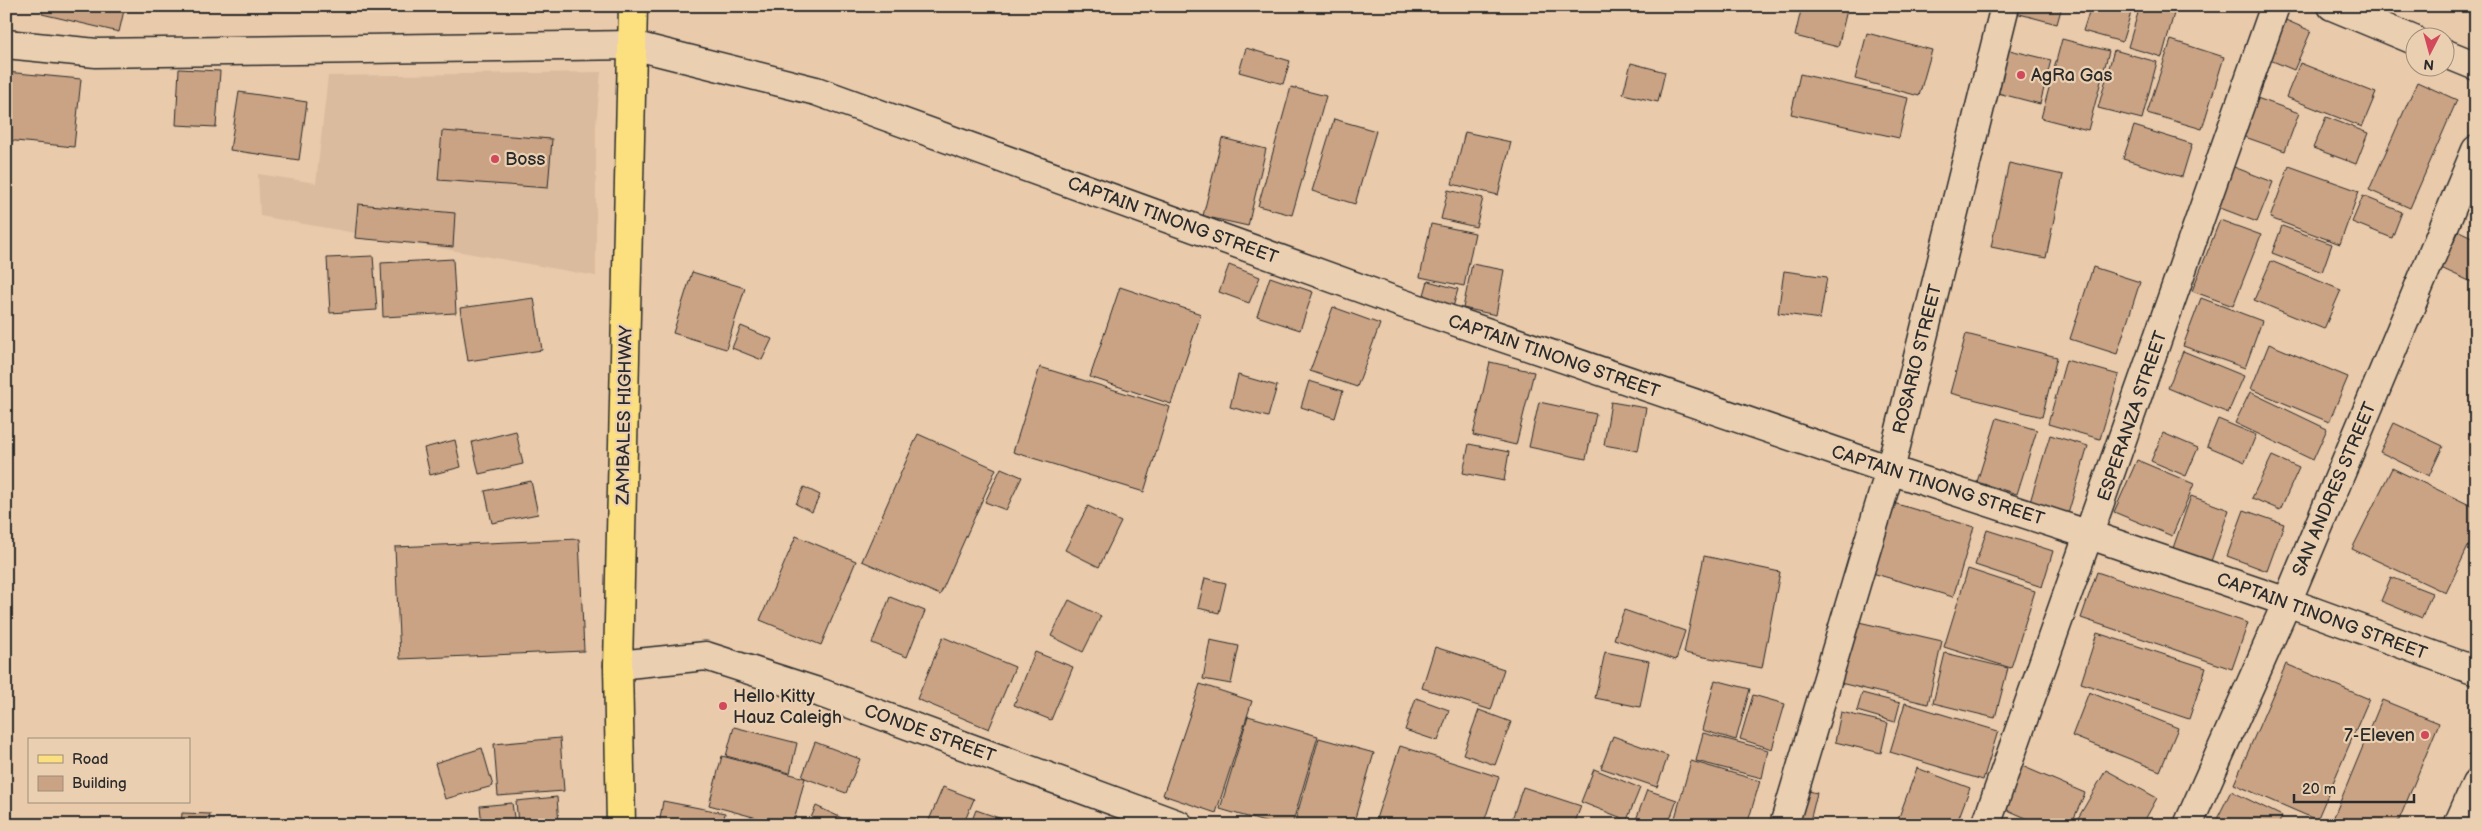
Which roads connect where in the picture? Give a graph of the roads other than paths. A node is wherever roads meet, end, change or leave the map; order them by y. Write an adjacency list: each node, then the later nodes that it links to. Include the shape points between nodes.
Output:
1 (633, 6): 7 (main road, ZAMBALES HIGHWAY)
2 (2005, 6): 11 (street, ROSARIO STREET)
3 (2275, 6): 12 (street, ESPERANZA STREET)
4 (2332, 6): 5 (street)
5 (2404, 36)
6 (6, 44): 7 (street, CAPTAIN TINONG STREET, via 96,53)
7 (632, 45): 11 (street, CAPTAIN TINONG STREET, via 816,91 1404,304); 14 (main road, ZAMBALES HIGHWAY)
8 (2454, 57): 9 (street)
9 (2476, 66)
10 (2476, 150): 13 (street, SAN ANDRES STREET)
11 (1890, 470): 12 (street, CAPTAIN TINONG STREET); 19 (street, ROSARIO STREET)
12 (2090, 535): 13 (street, CAPTAIN TINONG STREET); 20 (street, ESPERANZA STREET)
13 (2287, 602): 15 (street, CAPTAIN TINONG STREET); 21 (street, SAN ANDRES STREET)
14 (618, 665): 17 (main road, ZAMBALES HIGHWAY); 18 (street, CONDE STREET, via 706,656 821,694)
15 (2476, 671)
16 (2476, 784): 22 (street)
17 (620, 825)
18 (1179, 825)
19 (1784, 825)
20 (1986, 825)
21 (2188, 825)
22 (2458, 825)

